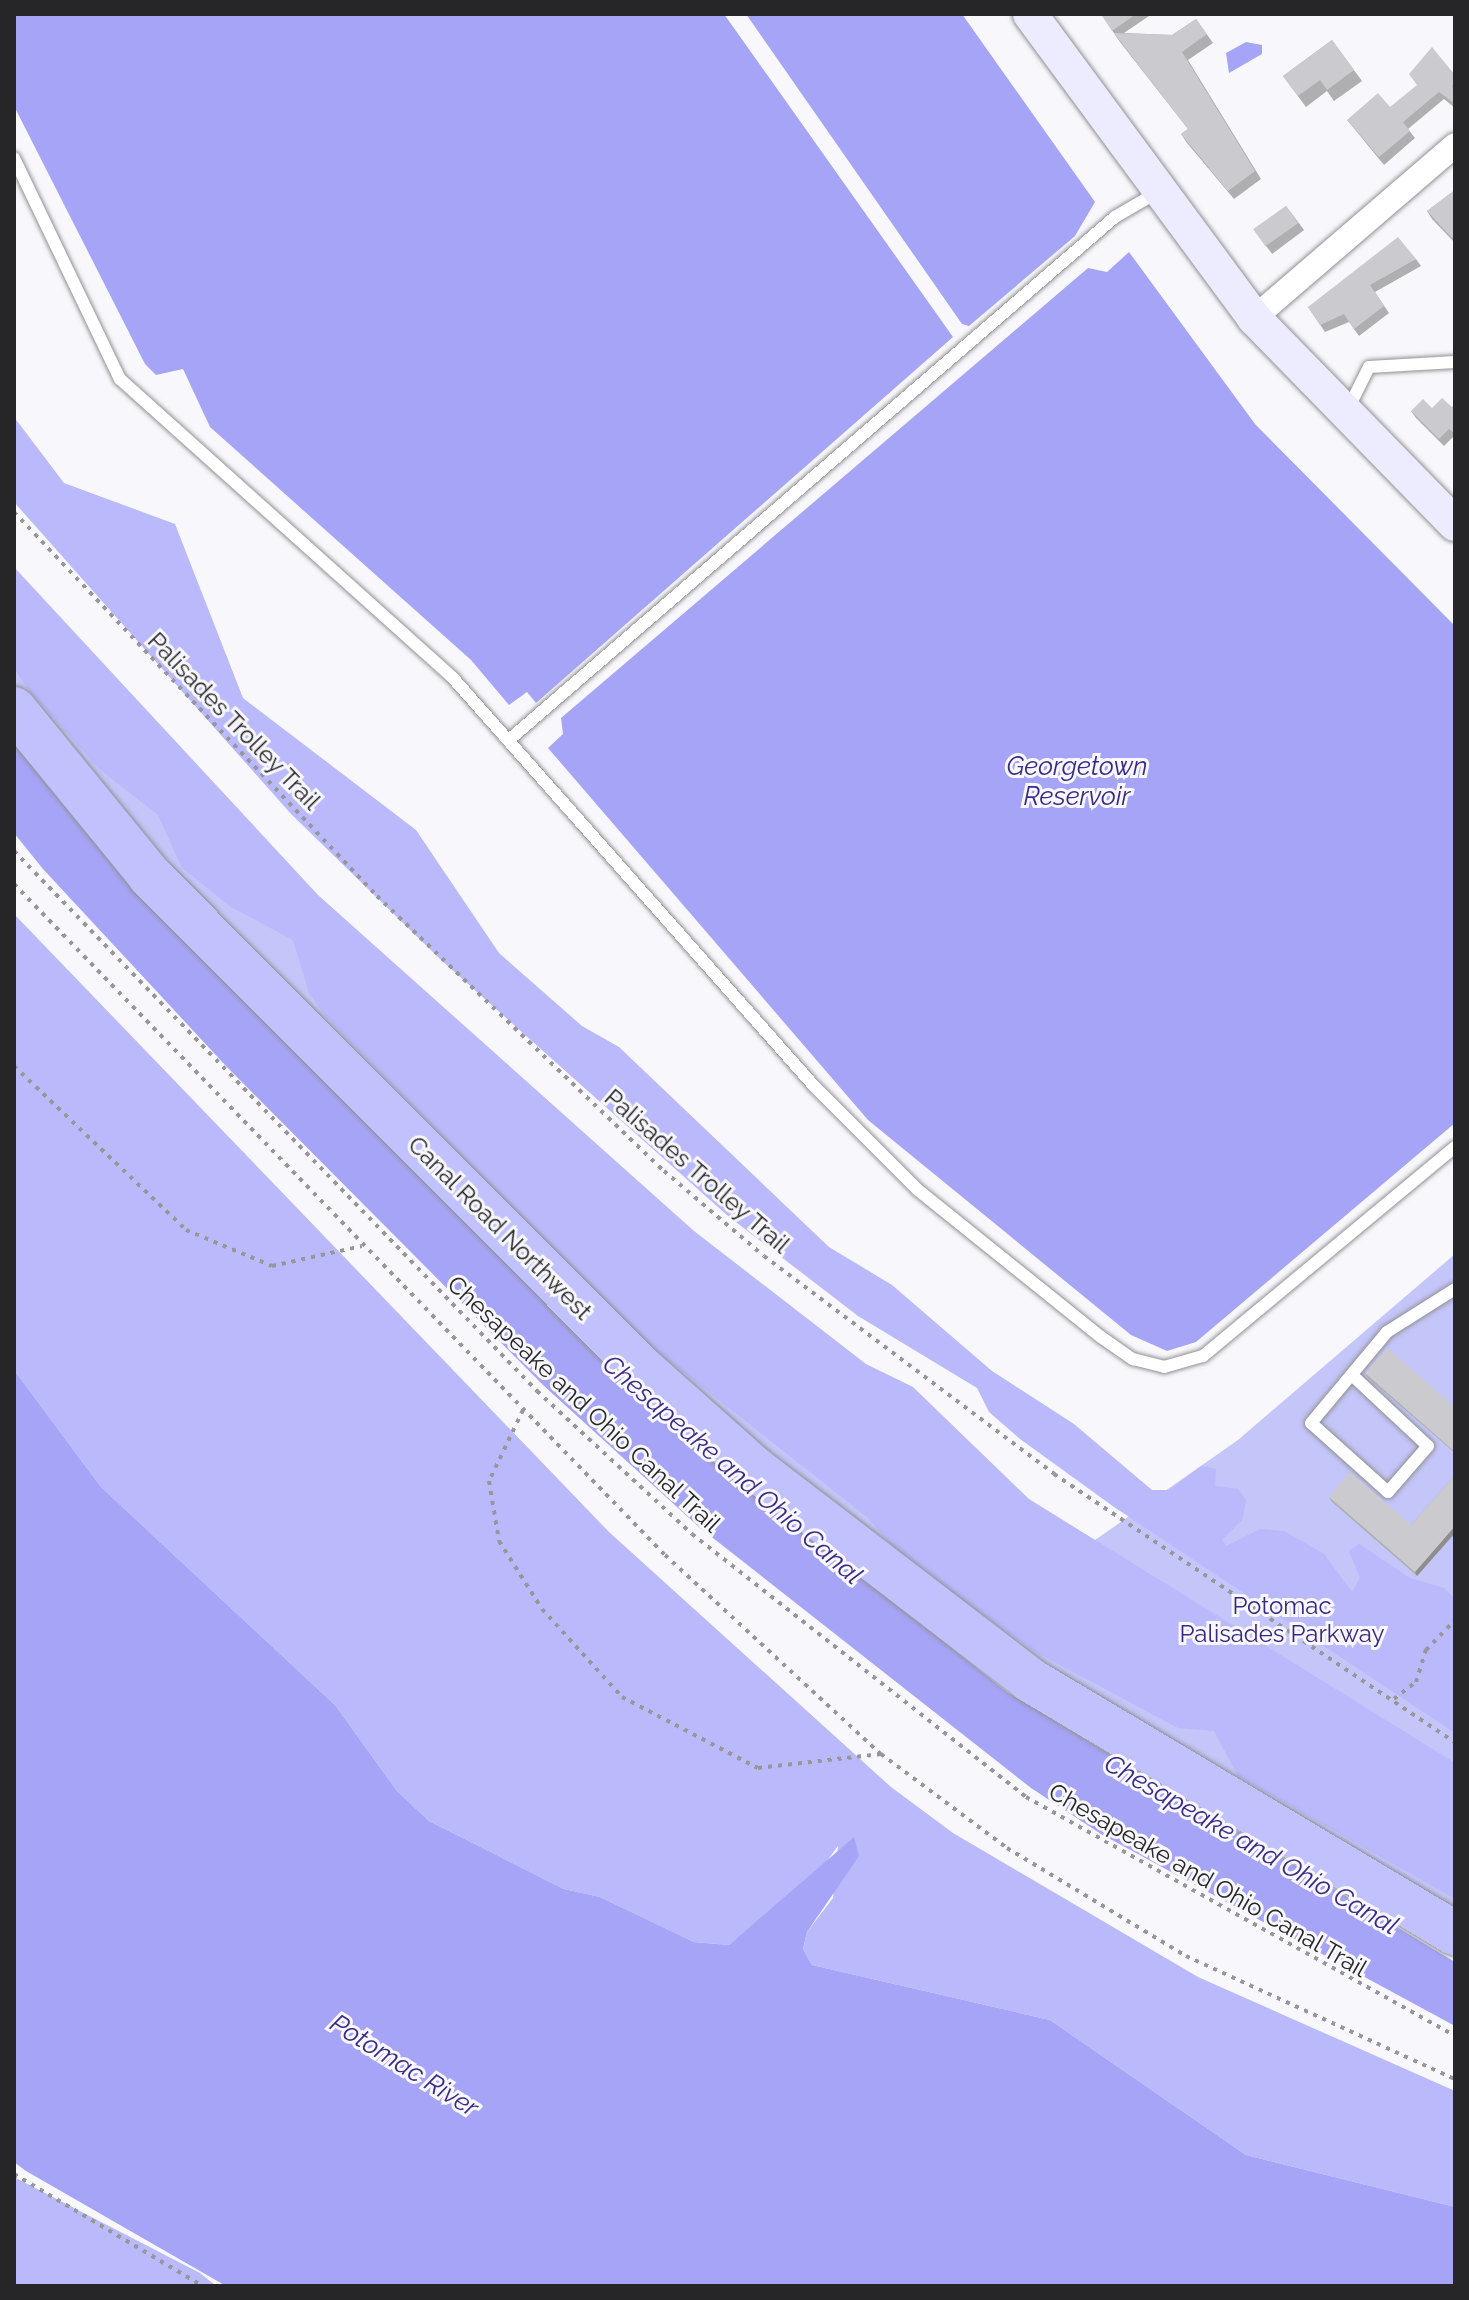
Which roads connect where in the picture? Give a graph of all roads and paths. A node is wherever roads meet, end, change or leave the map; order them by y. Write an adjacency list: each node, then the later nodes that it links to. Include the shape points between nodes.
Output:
1 (1030, 14): 4 (main road)
2 (1455, 145): 5 (street)
3 (14, 158): 11 (lane, via 120,379 356,584)
4 (1156, 193): 5 (main road); 11 (lane, via 1115,217)
5 (1254, 318): 7 (main road)
6 (1455, 362): 7 (lane, via 1369,367)
7 (1346, 414): 9 (main road)
8 (14, 512): 21 (path, Palisades Trolley Trail, via 377,896 664,1171 764,1256 1054,1474)
9 (1455, 524)
10 (14, 709): 24 (highway, Canal Road Northwest, via 150,876 636,1363 745,1460 1012,1668 1254,1820)
11 (510, 739): 15 (lane, via 814,1086 918,1190 1133,1359 1164,1367 1203,1356)
12 (14, 851): 25 (path, Chesapeake and Ohio Canal Trail, via 537,1391 692,1534 1026,1797 1096,1842)
13 (14, 884): 16 (path)
14 (14, 1066): 16 (path, via 186,1230 272,1266)
15 (1455, 1147)
16 (362, 1246): 19 (path)
17 (1455, 1289): 18 (lane, via 1387,1332)
18 (1352, 1375): 18 (lane, via 1311,1423 1388,1492 1428,1446)
19 (523, 1410): 23 (path, via 761,1651); 23 (path, via 489,1481 499,1541 542,1609 622,1697 758,1768)
20 (1455, 1620): 21 (path, via 1426,1650 1416,1682)
21 (1394, 1699): 22 (path, Palisades Trolley Trail)
22 (1455, 1742)
23 (881, 1754): 26 (path, via 1007,1848 1186,1956)
24 (1455, 1933)
25 (1455, 2036)
26 (1455, 2079)
27 (14, 2174): 28 (path)
28 (203, 2286)

